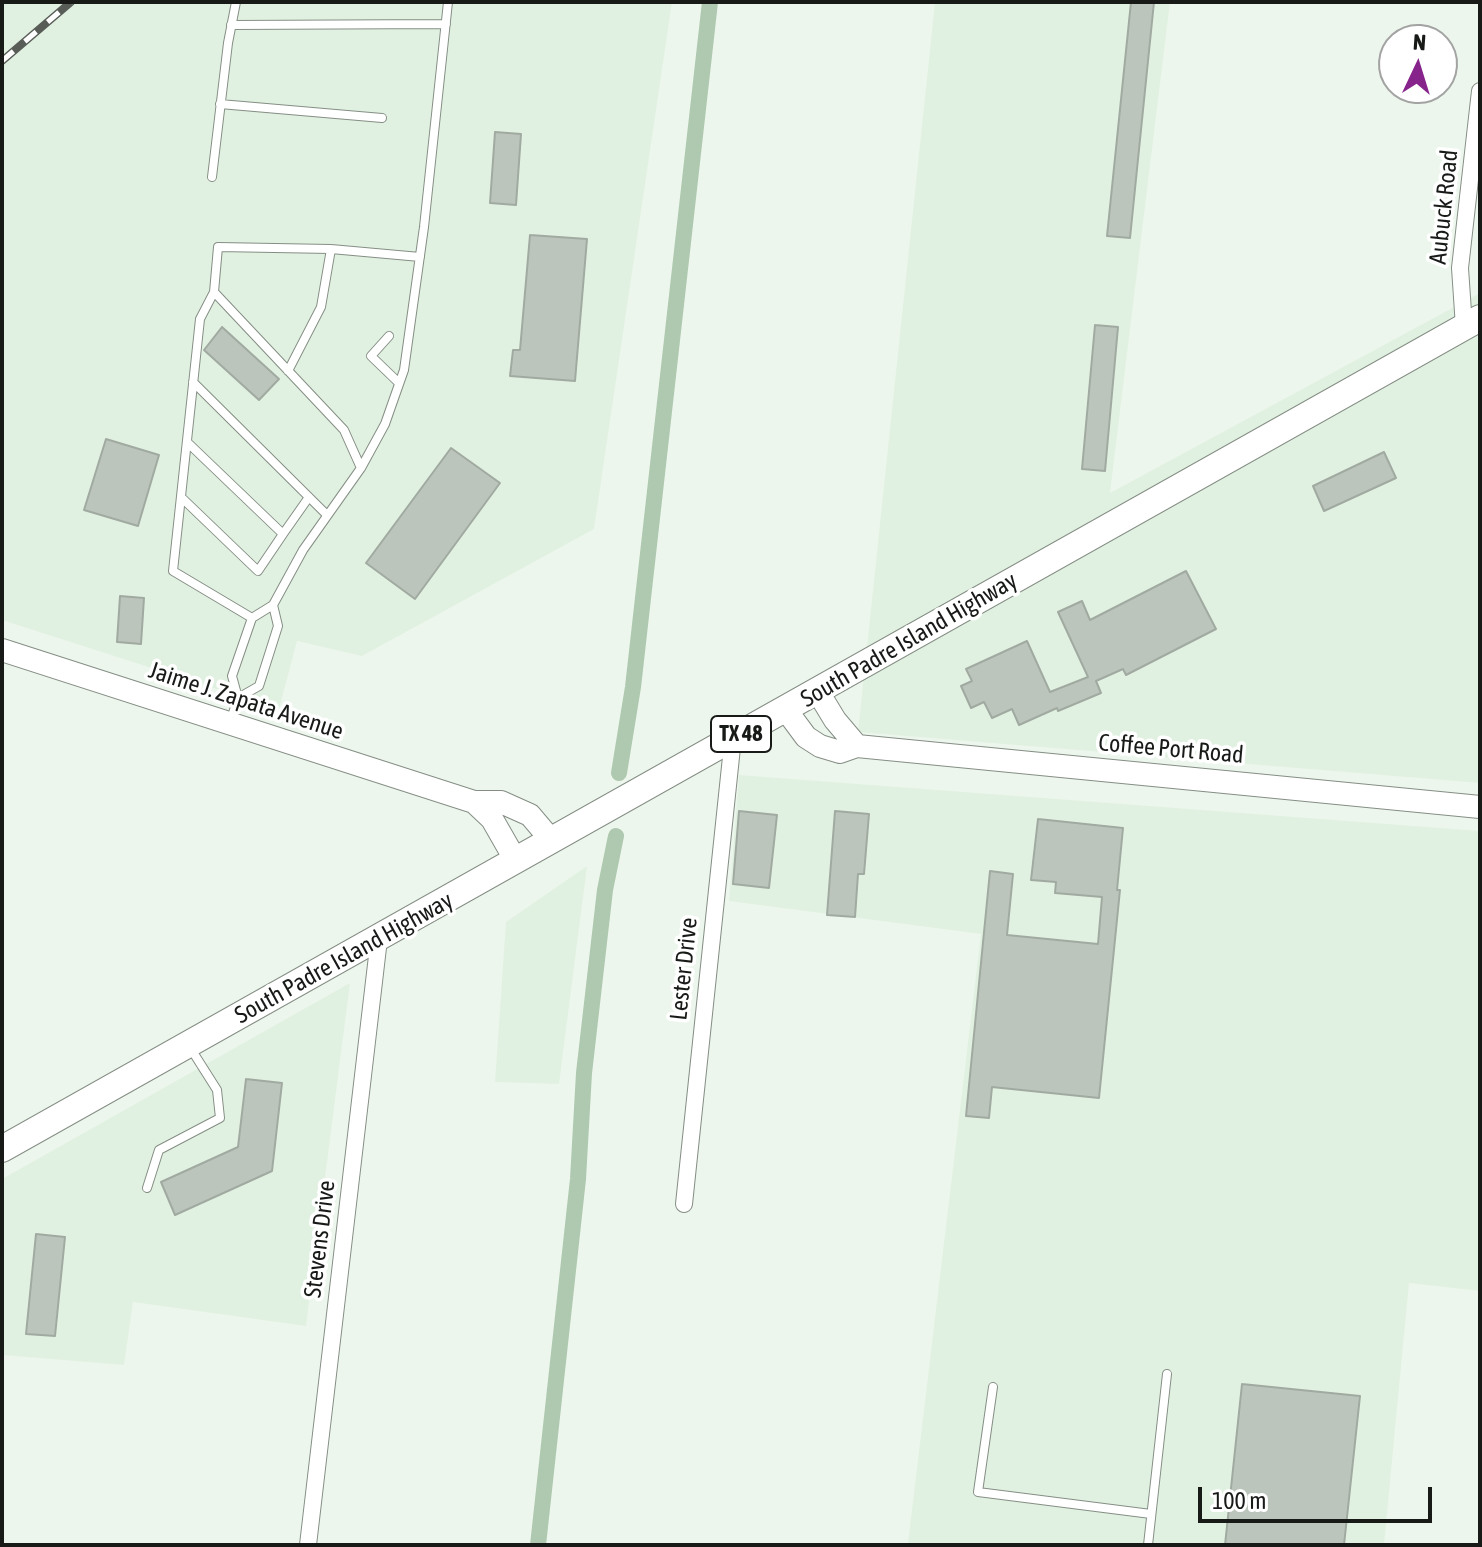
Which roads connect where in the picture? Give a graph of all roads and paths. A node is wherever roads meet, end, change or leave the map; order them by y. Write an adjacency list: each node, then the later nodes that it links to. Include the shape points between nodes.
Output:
1 (236, 2): 4 (lane)
2 (448, 2): 3 (lane)
3 (446, 24): 4 (lane); 10 (lane)
4 (231, 25): 6 (lane)
5 (1480, 91): 12 (street, Aubuck Road, via 1460,268)
6 (220, 104): 7 (lane); 8 (lane)
7 (382, 118)
8 (212, 177)
9 (331, 249): 10 (lane); 11 (lane, via 218,247); 14 (lane, via 321,307)
10 (420, 257): 16 (lane)
11 (214, 292): 14 (lane); 15 (lane, via 200,319)
12 (1472, 322): 26 (main road, South Padre Island Highway / TX 48)
13 (389, 336): 16 (lane, via 371,356)
14 (288, 371): 18 (lane, via 344,430)
15 (193, 382): 17 (lane); 19 (lane)
16 (399, 383): 18 (lane)
17 (187, 442): 20 (lane); 22 (lane)
18 (361, 468): 21 (lane)
19 (309, 497): 21 (lane); 22 (lane)
20 (183, 499): 22 (lane, via 258,571); 24 (lane, via 173,571)
21 (327, 515): 23 (lane)
22 (283, 534)
23 (273, 605): 24 (lane); 27 (lane, via 278,626 259,686)
24 (252, 618): 27 (lane, via 232,676)
25 (2, 650): 29 (street, Jaime J. Zapata Avenue)
26 (818, 692): 28 (main road, South Padre Island Highway / TX 48); 31 (street)
27 (238, 698): 29 (lane)
28 (786, 710): 30 (main road, South Padre Island Highway / TX 48); 31 (street, Coffee Port Road, via 820,746 840,752)
29 (229, 723): 32 (street, Jaime J. Zapata Avenue)
30 (733, 738): 34 (main road, South Padre Island Highway / TX 48); 40 (street, Lester Drive)
31 (857, 746): 33 (street, Coffee Port Road)
32 (474, 802): 34 (street, Jaime J. Zapata Avenue, via 501,802 530,815); 35 (street, via 492,819)
33 (1480, 807)
34 (552, 841): 35 (main road, South Padre Island Highway / TX 48)
35 (516, 861): 36 (main road, South Padre Island Highway / TX 48)
36 (379, 939): 37 (main road, South Padre Island Highway / TX 48); 44 (street, Stevens Drive)
37 (188, 1045): 38 (main road, South Padre Island Highway / TX 48); 39 (lane, via 217,1090 220,1118 159,1150)
38 (2, 1149)
39 (147, 1188)
40 (684, 1204)
41 (1167, 1374): 43 (lane)
42 (993, 1387): 43 (lane, via 978,1492)
43 (1151, 1514): 45 (lane)
44 (308, 1545)
45 (1148, 1545)

